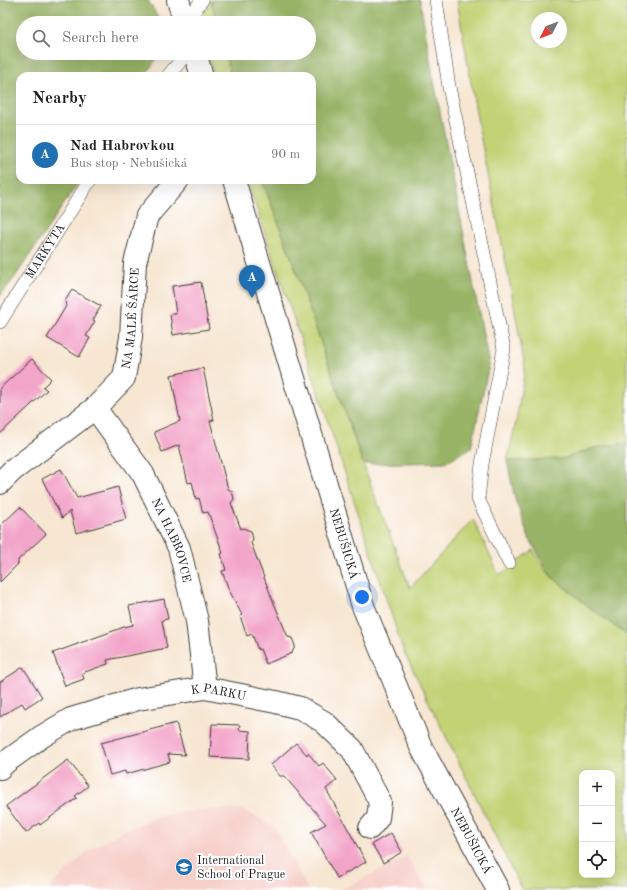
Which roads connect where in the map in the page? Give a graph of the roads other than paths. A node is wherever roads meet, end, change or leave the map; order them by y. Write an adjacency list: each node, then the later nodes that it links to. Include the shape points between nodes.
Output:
1 (178, 0): 4 (street)
2 (202, 0): 5 (lane)
3 (436, 0): 16 (lane, via 449,88 504,349 482,464 478,499)
4 (183, 16)
5 (190, 16)
6 (181, 60): 8 (lane)
7 (197, 60): 9 (street)
8 (171, 72)
9 (201, 72)
10 (87, 184): 13 (lane, MARKYTA)
11 (175, 184): 14 (street, NA MALÉ ŠÁRCE, via 147,216 134,263 131,337 124,378)
12 (235, 184): 20 (street, NEBUŠICKÁ, via 363,606 421,747)
13 (0, 322)
14 (95, 408): 15 (street, NA MALÉ ŠÁRCE); 17 (street, NA HABROVCE, via 143,474 179,548 197,621)
15 (0, 483)
16 (509, 563)
17 (205, 688): 18 (street, K PARKU, via 138,699 71,720 40,737); 19 (street, K PARKU, via 300,708 324,722 352,749 380,802 378,818)
18 (0, 768)
19 (370, 828)
20 (498, 890)

